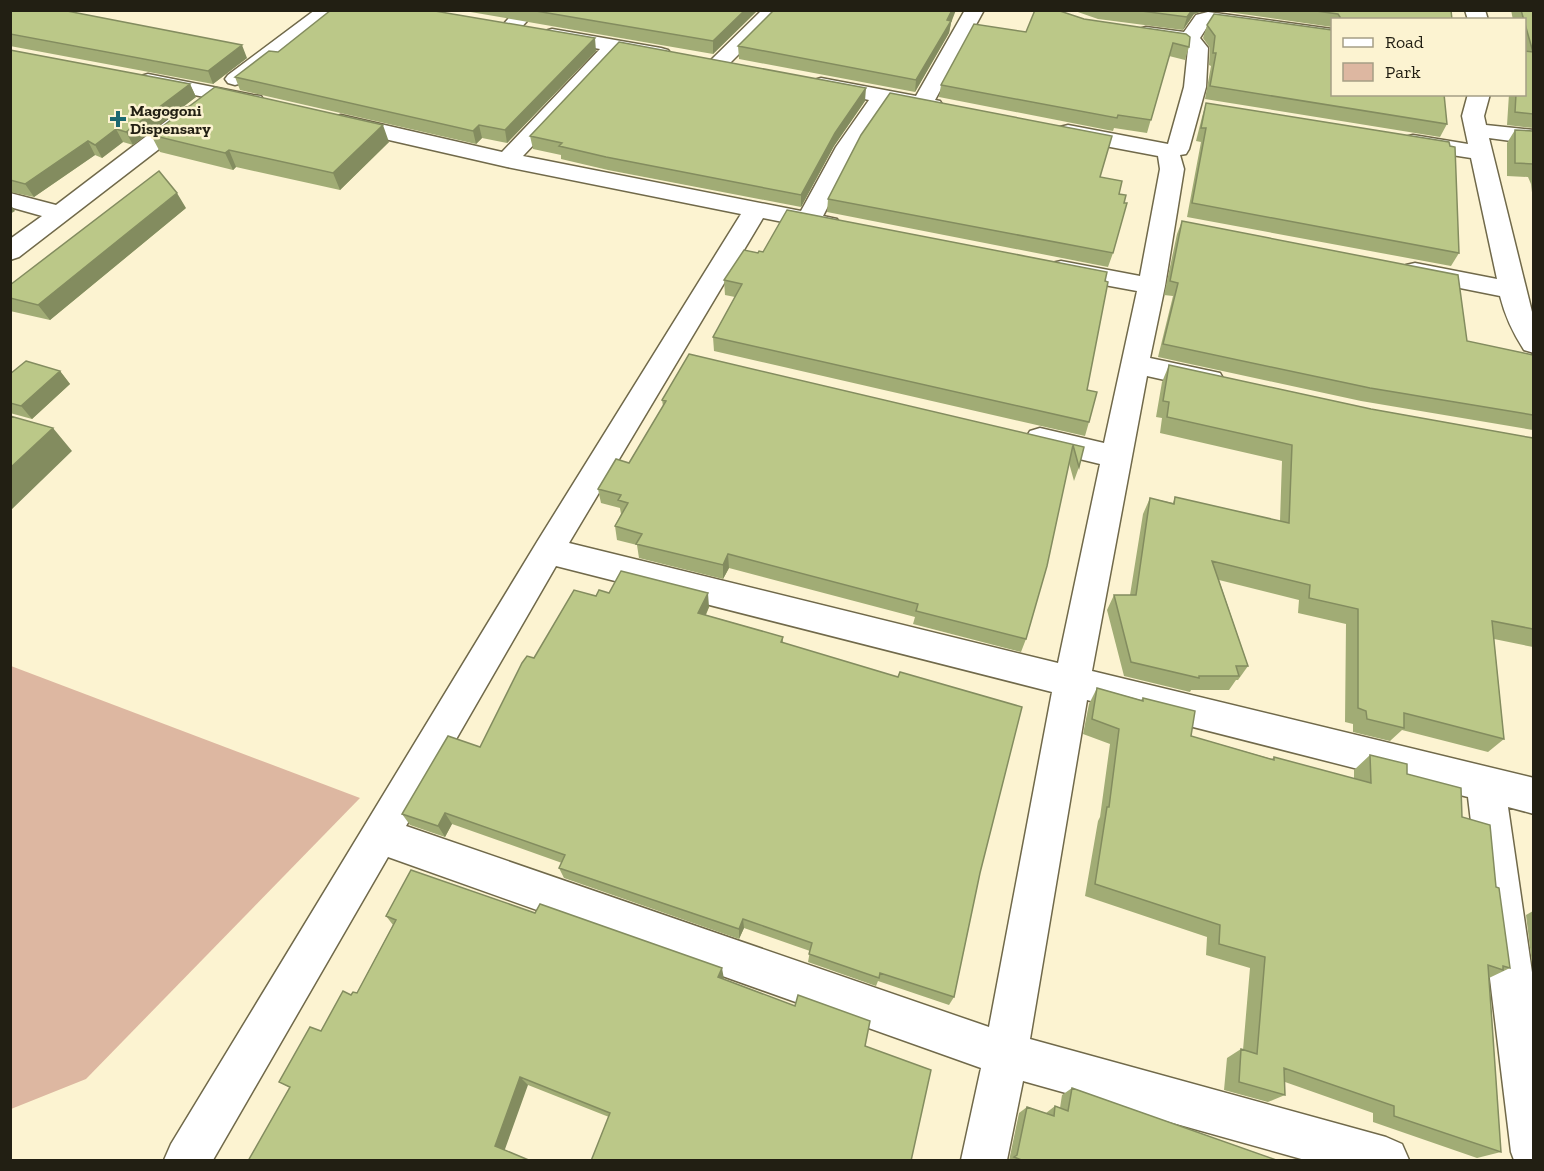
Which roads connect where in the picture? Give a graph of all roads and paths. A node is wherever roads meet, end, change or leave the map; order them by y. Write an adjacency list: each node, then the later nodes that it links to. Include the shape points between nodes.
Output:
1 (328, 10): 15 (street)
2 (528, 10): 6 (street)
3 (774, 10): 11 (street)
4 (975, 10): 18 (street)
5 (488, 23): 6 (street)
6 (512, 27): 10 (street)
7 (1131, 31): 9 (street)
8 (1331, 35): 9 (street, via 1208,18 1203,19)
9 (1189, 39): 20 (street, via 1198,48 1199,69)
10 (615, 46): 11 (street); 29 (street)
11 (719, 63): 12 (street)
12 (742, 68)
13 (131, 77): 15 (street)
14 (801, 80): 16 (street)
15 (216, 93): 19 (street); 32 (street)
16 (882, 96): 18 (street); 33 (street, via 847,147)
17 (1478, 96): 27 (street, via 1473,116)
18 (922, 104): 22 (street)
19 (274, 106)
20 (1192, 106): 21 (street); 28 (street, via 1178,149)
21 (1215, 110)
22 (957, 111)
23 (321, 117): 29 (street)
24 (1049, 128): 28 (street)
25 (1533, 137): 27 (street)
26 (1388, 138): 27 (street)
27 (1478, 141): 39 (street)
28 (1168, 151): 38 (street, via 1175,224)
29 (507, 160): 31 (street)
30 (10, 200): 32 (street)
31 (756, 210): 33 (street); 45 (street, via 681,354)
32 (60, 213): 35 (street)
33 (809, 220): 34 (street)
34 (854, 229)
35 (10, 252)
36 (1038, 264): 38 (street)
37 (1396, 267): 39 (street)
38 (1152, 286): 41 (street)
39 (1512, 290): 40 (street, via 1518,316)
40 (1533, 344)
41 (1136, 364): 42 (street); 44 (street)
42 (1237, 386)
43 (1014, 433): 44 (street)
44 (1117, 458): 46 (street)
45 (548, 551): 46 (street); 49 (street)
46 (1072, 681): 47 (street); 50 (street)
47 (1486, 786): 48 (street); 51 (street)
48 (1533, 796)
49 (380, 836): 50 (street); 52 (street)
50 (1007, 1055): 53 (street); 54 (street)
51 (1533, 1152)
52 (187, 1161)
53 (984, 1161)
54 (1386, 1161)

